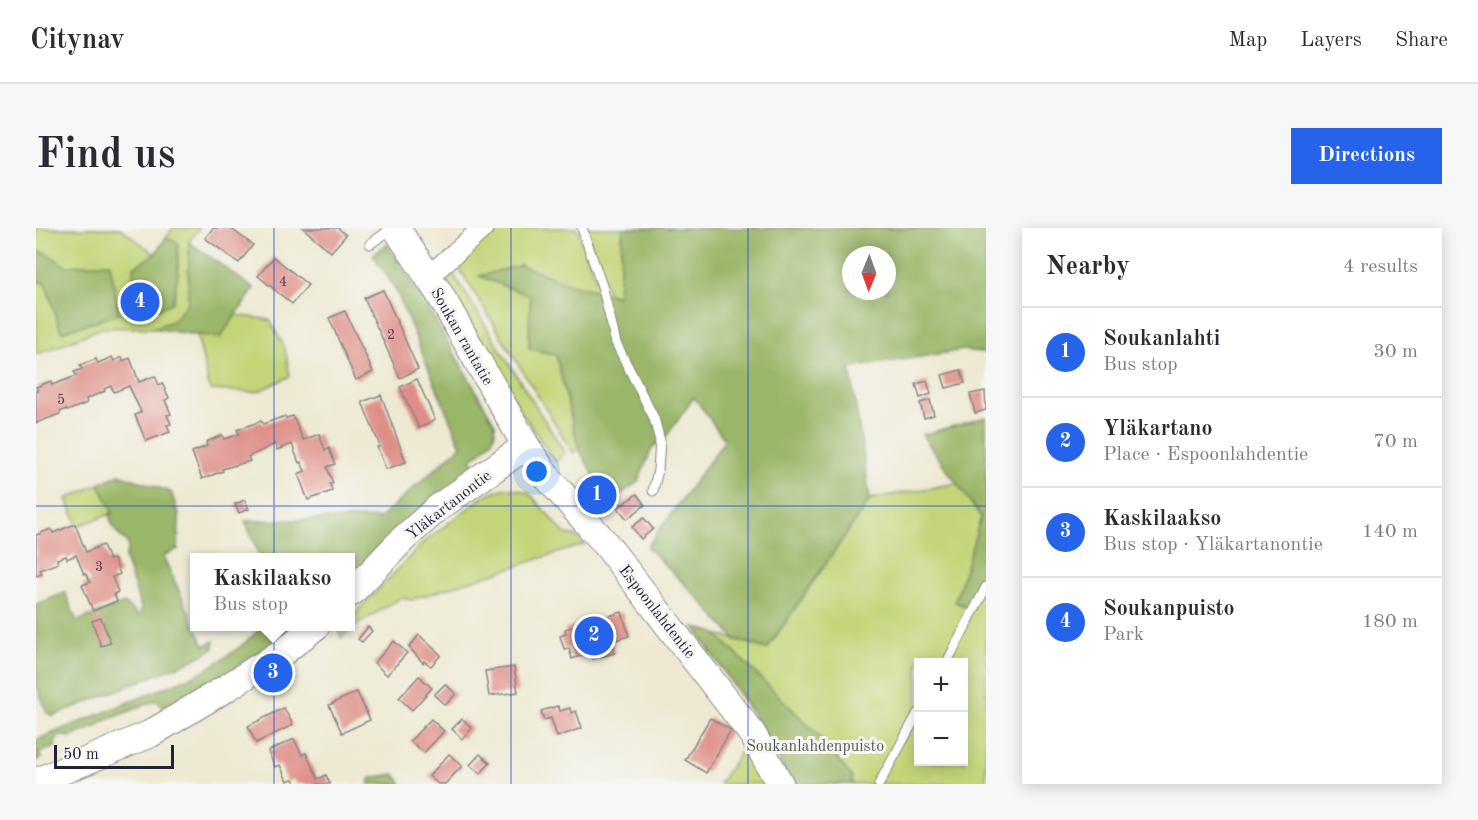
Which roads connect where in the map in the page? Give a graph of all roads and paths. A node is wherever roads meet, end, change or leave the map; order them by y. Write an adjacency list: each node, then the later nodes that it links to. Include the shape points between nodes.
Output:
1 (394, 228): 4 (lane); 5 (street, Soukan rantatie)
2 (483, 228): 5 (street)
3 (582, 228): 7 (lane, via 616,343 654,418 660,441)
4 (370, 244)
5 (429, 276): 6 (street, Soukan rantatie)
6 (526, 446): 9 (street, Yläkartanontie, via 439,507); 14 (street, Espoonlahdentie, via 753,735)
7 (653, 491)
8 (986, 586): 11 (lane)
9 (355, 588)
10 (311, 631): 13 (street, via 150,734)
11 (950, 658)
12 (914, 720): 15 (lane)
13 (46, 781)
14 (780, 784)
15 (879, 784)

